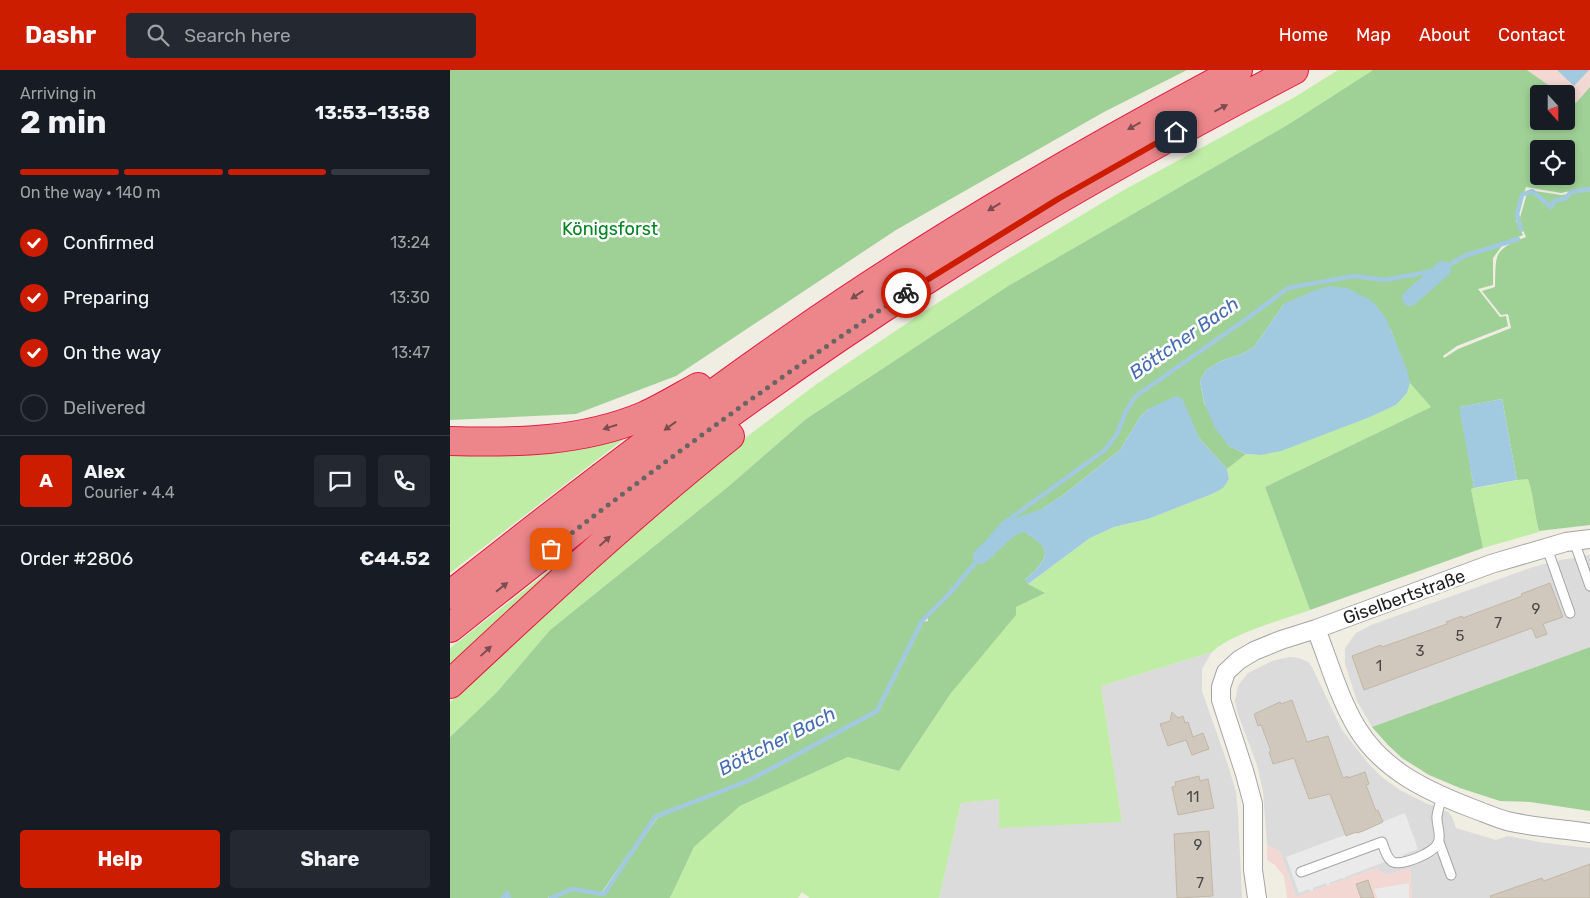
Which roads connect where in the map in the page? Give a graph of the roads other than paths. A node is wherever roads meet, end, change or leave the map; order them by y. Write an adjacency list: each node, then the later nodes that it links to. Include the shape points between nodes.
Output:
1 (1238, 70): 4 (highway, one-way to 4, via 1042,178 927,248)
2 (1294, 70): 3 (highway, one-way to 2, via 1058,199)
3 (922, 282): 11 (highway, one-way to 3, via 699,436); 13 (highway, one-way to 3, via 653,498)
4 (794, 336): 5 (highway, one-way to 5, via 666,405 606,428 540,440); 9 (highway, one-way to 9, via 596,480)
5 (450, 442)
6 (1582, 540): 7 (street, Giselbertstraße); 8 (lane)
7 (1547, 548): 10 (lane); 12 (street, Giselbertstraße, via 1492,564)
8 (1590, 586)
9 (450, 595)
10 (1570, 613)
11 (450, 628)
12 (1316, 630): 14 (street, via 1348,712 1371,748 1393,768); 19 (street, Giselbertstraße, via 1254,651 1226,672 1221,687 1221,700 1253,804 1253,870)
13 (450, 684)
14 (1442, 797): 15 (street, via 1507,821); 16 (lane, via 1436,818)
15 (1590, 833)
16 (1439, 842): 17 (lane, via 1426,854 1408,861 1390,861 1382,842); 18 (lane)
17 (1300, 872)
18 (1451, 875)
19 (1257, 898)

